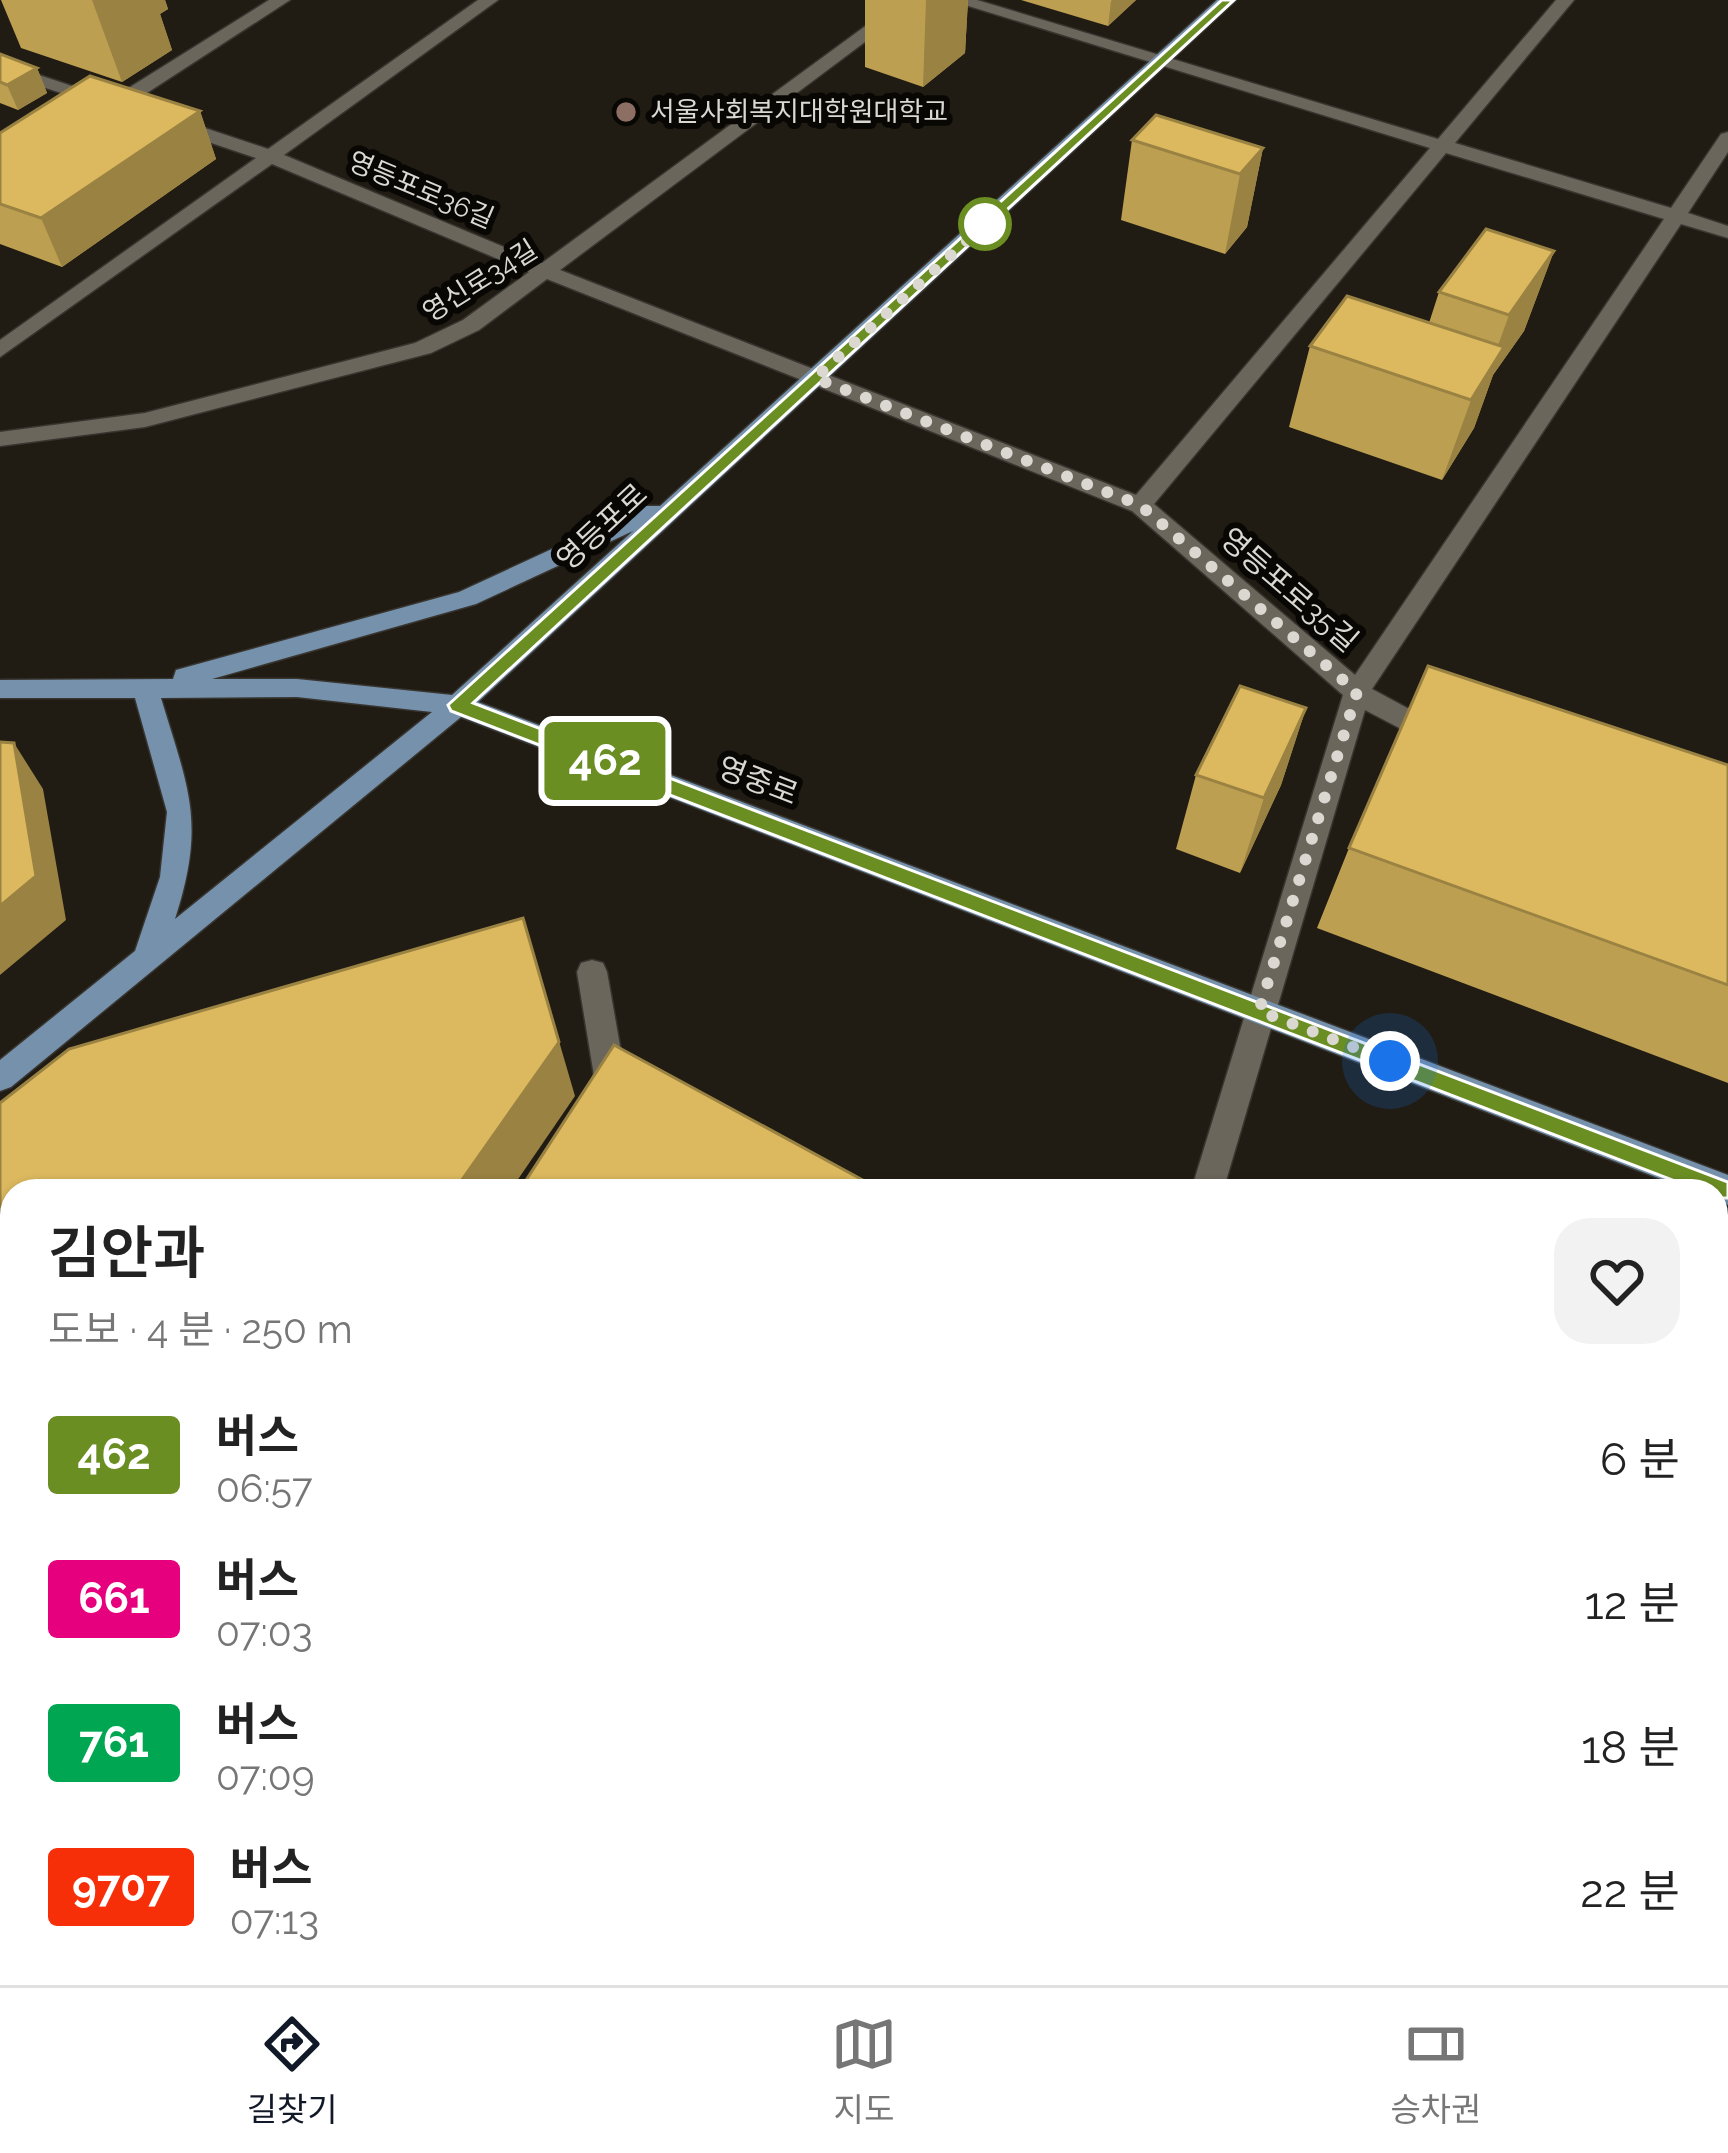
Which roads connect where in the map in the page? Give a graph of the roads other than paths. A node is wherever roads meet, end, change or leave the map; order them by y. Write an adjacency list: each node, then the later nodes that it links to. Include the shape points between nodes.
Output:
1 (281, 0): 9 (street)
2 (489, 0): 15 (street)
3 (912, 0): 18 (street, 영신로34길)
4 (958, 0): 7 (street)
5 (1227, 0): 7 (main road, 영등포로)
6 (1565, 0): 14 (street)
7 (1162, 62): 14 (street); 20 (main road, 영등포로)
8 (0, 68): 9 (street)
9 (116, 105): 10 (street); 11 (street)
10 (137, 112)
11 (96, 117)
12 (159, 119): 15 (street, 영등포로36길)
13 (1728, 138): 16 (street)
14 (1444, 146): 16 (street); 23 (street)
15 (269, 156): 18 (street, 영등포로36길); 19 (street)
16 (1676, 216): 17 (street); 26 (street)
17 (1728, 232)
18 (547, 272): 20 (street, 영등포로36길); 21 (street, 영신로34길, via 423,348 145,420)
19 (0, 350)
20 (815, 378): 22 (main road, 영등포로); 23 (street, 영등포로35길)
21 (0, 439)
22 (681, 499): 24 (main road, via 467,598); 27 (main road, 영등포로)
23 (1140, 505): 26 (street, 영등포로35길)
24 (145, 688): 25 (main road, 영중로); 27 (main road, 영중로, via 297,688); 29 (main road, via 181,812 174,878)
25 (0, 689)
26 (1357, 692): 28 (street, 영등포로35길, via 1400,720); 31 (street)
27 (458, 705): 29 (main road, 영등포로); 31 (main road, 영중로)
28 (1466, 746)
29 (147, 959): 32 (main road, 영등포로)
30 (592, 972): 33 (street)
31 (1259, 1011): 36 (street); 37 (main road, 영중로)
32 (0, 1078)
33 (612, 1088): 34 (street); 35 (street)
34 (653, 1108)
35 (589, 1122)
36 (1210, 1179)
37 (1699, 1179)

